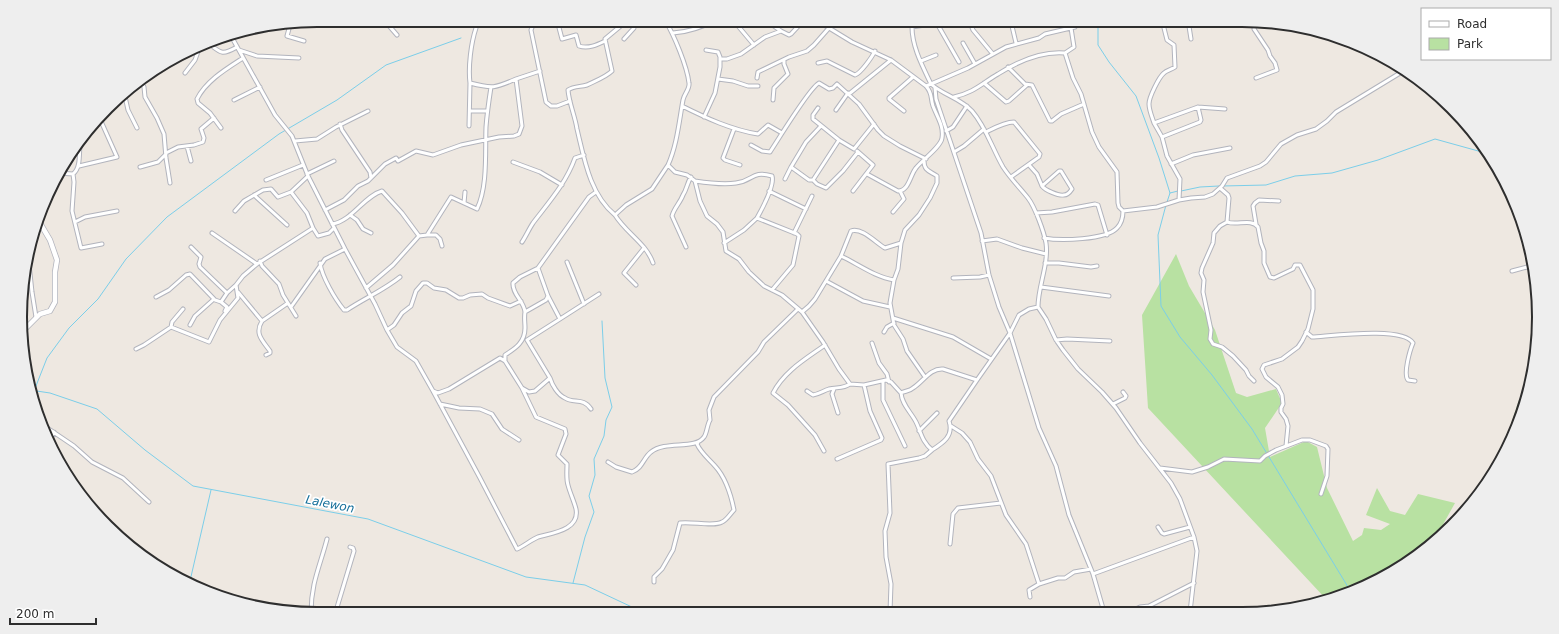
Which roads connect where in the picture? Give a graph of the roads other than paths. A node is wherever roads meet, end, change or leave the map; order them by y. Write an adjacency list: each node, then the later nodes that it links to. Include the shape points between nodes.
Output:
1 (390, 27): 24 (street)
2 (532, 27): 51 (street)
3 (559, 27): 29 (street, via 562,39 576,35 579,46 582,47)
4 (619, 27): 29 (street)
5 (634, 27): 25 (street)
6 (669, 27): 23 (street)
7 (703, 27): 23 (street)
8 (739, 27): 32 (street)
9 (776, 27): 22 (street)
10 (798, 27): 22 (street, via 789,35)
11 (912, 27): 46 (street)
12 (939, 27): 47 (street)
13 (972, 27): 38 (street)
14 (1012, 27): 31 (street)
15 (1164, 27): 88 (street, via 1167,40 1174,45 1175,66 1161,76 1150,99 1150,112)
16 (1189, 27): 26 (street)
17 (289, 28): 28 (street, via 287,36)
18 (476, 28): 59 (street, via 472,44)
19 (828, 28): 36 (street, via 852,42); 44 (street, via 812,48)
20 (1071, 28): 31 (street); 39 (street, via 1074,47)
21 (1254, 28): 57 (street, via 1277,70)
22 (781, 31): 32 (street)
23 (673, 33): 76 (street, via 689,82)
24 (397, 35)
25 (624, 39)
26 (1192, 39)
27 (233, 40): 34 (street)
28 (304, 41)
29 (605, 41): 74 (street, via 612,70 605,77 568,90)
30 (963, 43): 49 (street)
31 (1016, 43): 38 (street)
32 (754, 45): 43 (street, via 741,54)
33 (213, 46): 34 (street, via 222,53)
34 (238, 49): 41 (street); 42 (street, via 257,56)
35 (706, 50): 43 (street, via 718,52)
36 (875, 51): 45 (street); 48 (street, via 857,74 827,61)
37 (198, 53): 52 (street)
38 (992, 53): 49 (street)
39 (1065, 53): 50 (street, via 1048,54); 75 (street)
40 (936, 55): 46 (street)
41 (243, 58): 66 (street); 87 (street, via 210,83 198,97 198,103)
42 (299, 58)
43 (720, 59): 58 (street)
44 (784, 60): 56 (street, via 758,72); 73 (street, via 788,74 774,88)
45 (891, 60): 54 (street); 69 (street)
46 (921, 62): 60 (street)
47 (959, 62)
48 (818, 63)
49 (975, 64): 60 (street)
50 (1008, 67): 61 (street); 63 (street)
51 (540, 71): 55 (street); 74 (street, via 546,102 551,106 557,106)
52 (185, 73)
53 (1399, 74): 142 (street, via 1336,112 1316,128 1281,144 1260,166 1229,177)
54 (913, 77): 65 (street); 85 (street, via 889,98)
55 (516, 78): 67 (street, via 500,86); 102 (street, via 522,126 514,136)
56 (757, 78)
57 (1256, 78)
58 (718, 79): 64 (street); 86 (street, via 715,93)
59 (470, 82): 67 (street); 83 (street)
60 (931, 84): 65 (street); 68 (street)
61 (984, 84): 63 (street, via 1006,102); 70 (street, via 976,90)
62 (143, 85): 114 (street, via 144,97 163,130)
63 (1028, 85): 75 (street, via 1034,88 1050,121)
64 (758, 86)
65 (926, 86): 98 (street, via 932,94)
66 (260, 87): 72 (street); 105 (street, via 275,115)
67 (491, 87): 84 (street)
68 (935, 88): 70 (street); 99 (street)
69 (848, 94): 81 (street); 91 (street, via 868,114); 100 (street, via 837,84 829,89 817,83)
70 (954, 97): 77 (street)
71 (126, 99): 94 (street)
72 (234, 100)
73 (773, 100)
74 (570, 101): 115 (street)
75 (1084, 104): 158 (street, via 1086,116 1099,147 1117,172 1118,203)
76 (682, 106): 86 (street); 125 (street, via 676,141)
77 (967, 106): 97 (street); 99 (street, via 953,127)
78 (1198, 107): 80 (street); 88 (street); 101 (street, via 1200,122)
79 (818, 108): 93 (street, via 812,116)
80 (1225, 109)
81 (836, 110)
82 (368, 111): 90 (street)
83 (470, 111): 84 (street); 92 (street)
84 (487, 111): 102 (street)
85 (904, 111)
86 (704, 116): 96 (street)
87 (214, 118): 95 (street); 108 (street, via 201,129 203,142)
88 (1154, 122): 101 (street)
89 (102, 123): 124 (street, via 117,157)
90 (340, 124): 105 (street, via 317,140); 134 (street, via 370,172)
91 (874, 124): 110 (street); 116 (street, via 890,140)
92 (469, 126)
93 (821, 126): 103 (street); 127 (street, via 806,142)
94 (137, 128)
95 (221, 128)
96 (734, 128): 100 (street, via 758,134 768,125); 122 (street, via 723,158)
97 (985, 130): 113 (street); 123 (street, via 1014,122 1040,154 1039,158); 133 (street, via 1003,167)
98 (942, 131): 99 (street); 104 (street)
99 (947, 131): 106 (street)
100 (782, 133): 107 (street, via 769,153)
101 (1162, 137): 120 (street, via 1166,156)
102 (487, 139): 134 (street, via 433,155 416,151 398,161 396,158 385,164); 153 (street, via 482,199 477,208)
103 (839, 140): 110 (street); 137 (street)
104 (942, 140): 106 (street); 116 (street)
105 (295, 141): 121 (street)
106 (951, 141): 113 (street)
107 (751, 145)
108 (187, 146): 114 (street, via 178,147); 117 (street)
109 (1230, 148): 120 (street, via 1193,155)
110 (854, 149): 112 (street)
111 (80, 151): 124 (street)
112 (858, 152): 130 (street, via 872,164); 137 (street, via 826,188)
113 (954, 152): 179 (street)
114 (166, 154): 126 (street, via 158,162); 139 (street)
115 (584, 155): 140 (street, via 576,158); 148 (street)
116 (925, 160): 145 (street, via 916,167 906,187); 182 (street, via 924,168 937,176 937,183 919,215 905,230)
117 (191, 161)
118 (334, 161): 131 (street)
119 (513, 162): 140 (street, via 540,172)
120 (1171, 164): 151 (street, via 1180,179)
121 (303, 165): 131 (street); 136 (street)
122 (740, 165)
123 (1029, 165): 133 (street); 141 (street, via 1037,174)
124 (79, 166): 129 (street)
125 (668, 166): 132 (street, via 675,172); 162 (street, via 652,189)
126 (140, 167)
127 (791, 167): 135 (street); 137 (street, via 809,180)
128 (65, 173): 129 (street)
129 (73, 174): 164 (street, via 72,211)
130 (867, 174): 144 (street); 145 (street)
131 (307, 175): 146 (street); 155 (street)
132 (691, 177): 138 (street); 186 (street, via 672,216)
133 (1011, 177): 160 (street, via 1029,198)
134 (370, 178): 155 (street, via 344,200)
135 (785, 179)
136 (266, 180)
137 (813, 180)
138 (695, 181): 143 (street, via 735,184 756,174 764,174 773,177); 181 (street, via 707,216 720,227)
139 (170, 183)
140 (562, 185): 180 (street)
141 (1042, 186): 141 (street, via 1061,171 1072,189 1063,196)
142 (1220, 188): 151 (street, via 1205,197); 165 (street, via 1229,198)
143 (769, 191): 154 (street); 163 (street)
144 (853, 191)
145 (900, 191): 159 (street, via 904,199)
146 (291, 192): 149 (street, via 278,197 268,188); 170 (street)
147 (465, 192): 153 (street)
148 (596, 192): 162 (street); 198 (street, via 589,197)
149 (254, 195): 157 (street); 168 (street)
150 (812, 196): 154 (street)
151 (1179, 200): 158 (street, via 1157,207)
152 (1279, 201): 167 (street, via 1259,200 1254,203)
153 (464, 203): 175 (street, via 452,197)
154 (806, 208): 173 (street)
155 (325, 210): 166 (street)
156 (117, 211): 164 (street, via 85,217)
157 (235, 211)
158 (1122, 211): 176 (street, via 1121,223)
159 (893, 212)
160 (1036, 213): 176 (street, via 1095,204 1098,205); 178 (street)
161 (350, 215): 166 (street, via 340,223); 174 (street); 177 (street, via 382,190)
162 (615, 215): 187 (street, via 621,226 633,234)
163 (757, 218): 173 (street); 181 (street, via 735,237)
164 (75, 222): 183 (street, via 81,248)
165 (1227, 222): 167 (street); 258 (street, via 1214,233 1201,273 1211,330 1210,339 1213,344 1222,347 1233,356)
166 (332, 224): 171 (street)
167 (1256, 224): 242 (street, via 1264,251 1264,263 1270,277 1274,278 1293,269 1295,265 1300,265 1313,290 1313,309)
168 (287, 225)
169 (42, 226): 231 (street, via 57,260 55,302 50,311)
170 (313, 228): 171 (street, via 318,236 329,233); 192 (street)
171 (334, 228): 188 (street)
172 (212, 233): 192 (street)
173 (794, 233): 211 (street, via 799,236 793,265)
174 (371, 234)
175 (427, 235): 177 (street); 184 (street, via 436,236)
176 (1107, 235): 178 (street, via 1074,239)
177 (419, 236): 209 (street, via 393,265)
178 (1044, 238): 189 (street)
179 (982, 241): 189 (street, via 997,239); 201 (street)
180 (522, 242)
181 (724, 242): 211 (street, via 728,253 739,259 749,272)
182 (901, 243): 190 (street, via 885,248 865,234 852,230); 204 (street)
183 (102, 244)
184 (442, 246)
185 (191, 247): 212 (street, via 201,257 200,267)
186 (686, 247)
187 (644, 248): 194 (street, via 650,254); 207 (street, via 624,273)
188 (345, 250): 193 (street); 209 (street)
189 (1046, 254): 195 (street)
190 (841, 256): 204 (street, via 868,271); 205 (street)
191 (567, 262): 222 (street)
192 (258, 263): 206 (street); 221 (street, via 279,284)
193 (320, 263): 214 (street, via 330,287 344,310); 224 (street)
194 (653, 263)
195 (1045, 263): 196 (street, via 1059,262 1091,268); 208 (street)
196 (1097, 266)
197 (1527, 267): 199 (street)
198 (538, 268): 215 (street); 219 (street, via 513,283 512,288)
199 (1512, 271)
200 (30, 274): 231 (street)
201 (989, 275): 203 (street); 243 (street)
202 (400, 277): 214 (street, via 384,289)
203 (953, 278)
204 (894, 280): 223 (street)
205 (826, 281): 223 (street, via 863,301); 229 (street)
206 (237, 284): 210 (street); 212 (street)
207 (636, 286)
208 (1041, 287): 216 (street); 225 (street)
209 (366, 288): 214 (street)
210 (236, 290): 230 (street, via 238,298); 235 (street)
211 (772, 290): 227 (street)
212 (227, 293): 220 (street)
213 (599, 294): 222 (street)
214 (370, 295): 240 (street)
215 (548, 296): 228 (street, via 546,300); 234 (street)
216 (1109, 296)
217 (156, 297): 218 (street, via 190,274)
218 (214, 299): 220 (street); 237 (street, via 195,316)
219 (521, 301): 228 (street); 240 (street, via 510,306 482,294 458,298 446,290 423,283 416,291 411,306)
220 (221, 302): 230 (street, via 227,306)
221 (288, 303): 224 (street); 235 (street)
222 (584, 304): 234 (street)
223 (890, 306): 233 (street)
224 (291, 307): 232 (street)
225 (1038, 307): 243 (street, via 1019,315); 245 (street)
226 (183, 309): 239 (street)
227 (798, 309): 229 (street); 280 (street, via 714,397 704,437)
228 (526, 312): 249 (street, via 523,321 524,338)
229 (802, 312): 248 (street)
230 (224, 313): 239 (street, via 209,342)
231 (36, 316): 238 (street)
232 (296, 316)
233 (893, 318): 236 (street); 252 (street, via 953,337)
234 (560, 319): 244 (street)
235 (262, 321): 251 (street, via 258,332 270,351)
236 (894, 322): 241 (street); 255 (street, via 907,351)
237 (190, 325)
238 (27, 326)
239 (171, 327): 250 (street)
240 (387, 330): 265 (street, via 397,347 416,361)
241 (884, 332)
242 (1306, 332): 259 (street, via 1312,337 1381,333 1412,340 1406,376 1408,380); 282 (street, via 1298,347 1282,359 1264,365 1262,369 1282,395 1281,412 1288,426)
243 (1010, 333): 252 (street); 297 (street, via 1039,428 1056,466 1069,515)
244 (527, 340): 249 (street); 254 (street)
245 (1056, 340): 246 (street); 270 (street, via 1078,369)
246 (1110, 341)
247 (872, 343): 260 (street)
248 (825, 345): 261 (street); 284 (street, via 796,366 773,393 815,434)
249 (518, 347): 253 (street, via 505,355)
250 (136, 349)
251 (266, 355)
252 (991, 359): 256 (street)
253 (505, 361): 263 (street); 265 (street, via 500,358 449,390 438,393)
254 (550, 378): 263 (street, via 535,391 529,392); 271 (street, via 551,385 565,399 581,401)
255 (925, 378): 256 (street, via 938,368); 268 (street, via 912,389)
256 (977, 380): 274 (street, via 949,420)
257 (884, 381): 260 (street); 262 (street); 281 (street, via 883,400)
258 (1254, 381)
259 (1415, 381)
260 (889, 382): 268 (street)
261 (850, 384): 262 (street); 264 (street)
262 (864, 385): 285 (street, via 870,411 882,438)
263 (522, 388): 269 (street, via 536,417 566,429 558,455 567,464 568,485 576,517 564,530 536,538 517,549)
264 (834, 390): 266 (street, via 831,388 813,395); 272 (street, via 832,394)
265 (433, 391): 269 (street)
266 (807, 391)
267 (1123, 392): 270 (street, via 1125,398)
268 (901, 393): 276 (street)
269 (440, 404): 279 (street, via 480,409 492,414 502,429)
270 (1113, 404): 287 (street)
271 (591, 409)
272 (838, 413)
273 (937, 413): 276 (street)
274 (951, 426): 283 (street, via 949,436); 290 (street, via 970,442 991,476)
275 (50, 429): 277 (street)
276 (919, 431): 283 (street)
277 (54, 432): 278 (street); 289 (street, via 92,462 123,478)
278 (52, 435)
279 (519, 440)
280 (698, 442): 286 (street, via 659,447 647,456 640,468 632,472); 299 (street, via 700,451 716,466 726,482 734,510 724,522 716,524 680,523 673,550 654,577)
281 (905, 446)
282 (1286, 446): 287 (street, via 1260,461 1224,458 1192,472); 288 (street, via 1302,440 1326,446 1327,476)
283 (932, 450): 305 (street, via 919,458 888,464 890,513 885,531 891,584)
284 (824, 451)
285 (838, 459)
286 (608, 462)
287 (1160, 468): 292 (street, via 1180,499)
288 (1320, 494)
289 (149, 502)
290 (1001, 503): 295 (street, via 958,508 953,514); 301 (street, via 1026,544)
291 (1158, 527): 292 (street, via 1164,534)
292 (1190, 527): 293 (street)
293 (1194, 537): 298 (street); 300 (street, via 1197,558)
294 (327, 539): 303 (street, via 314,583)
295 (950, 544)
296 (350, 547): 304 (street, via 354,551)
297 (1091, 569): 298 (street); 301 (street)
298 (1093, 574): 306 (street)
299 (654, 582)
300 (1194, 583): 307 (street, via 1148,606); 308 (street)
301 (1039, 584): 302 (street, via 1030,590)
302 (1030, 597)
303 (312, 607)
304 (338, 607)
305 (890, 607)
306 (1103, 607)
307 (1140, 607)
308 (1191, 607)

